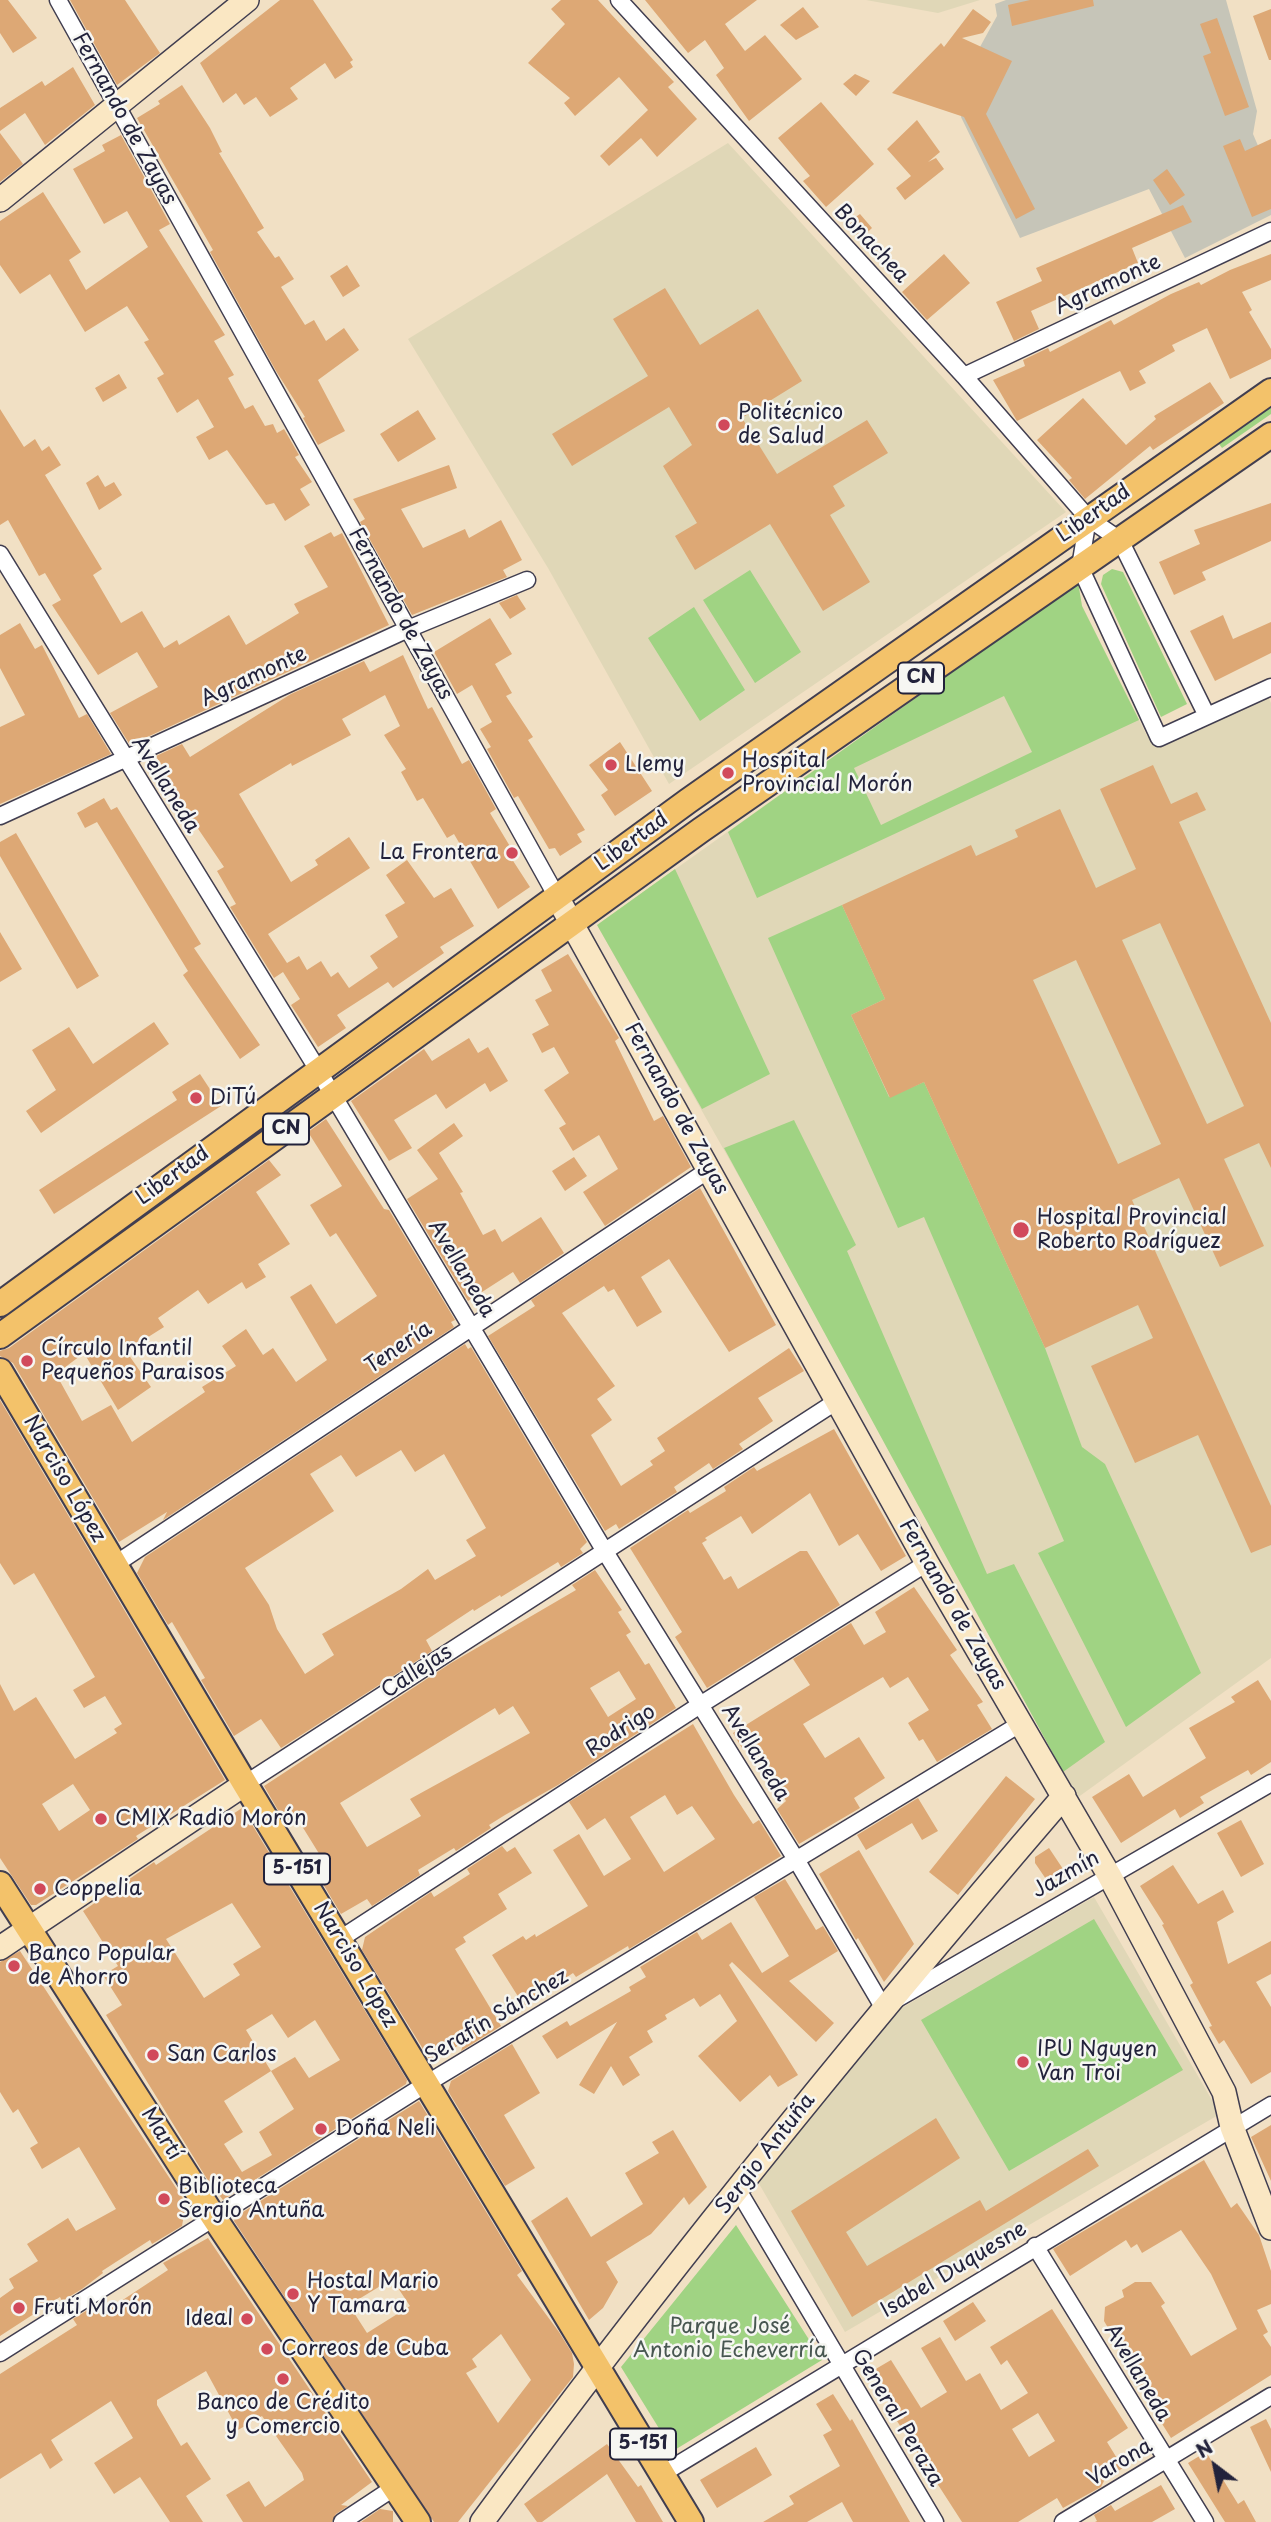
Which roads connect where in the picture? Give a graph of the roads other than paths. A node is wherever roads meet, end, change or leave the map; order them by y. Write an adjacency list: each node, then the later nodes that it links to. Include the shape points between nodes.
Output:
1 (58, 0): 4 (street, Fernando de Zayas)
2 (247, 0): 4 (street)
3 (619, 0): 7 (street, Bonachea)
4 (117, 106): 5 (street); 15 (street, Fernando de Zayas)
5 (0, 200)
6 (1271, 231): 7 (street, Agramonte)
7 (964, 376): 10 (street, Bonachea)
8 (1271, 391): 10 (main road, Libertad / CN)
9 (1271, 435): 11 (main road, Libertad / CN)
10 (1088, 518): 11 (street, Bonachea); 13 (street); 20 (main road, Libertad / CN)
11 (1120, 540): 13 (main road, Libertad / CN); 17 (street, Bonachea)
12 (0, 554): 18 (street, Avellaneda)
13 (1080, 568): 17 (street, via 1159,738); 21 (main road, Libertad / CN)
14 (527, 580): 15 (street, Agramonte)
15 (408, 629): 18 (street, Agramonte); 20 (street, Fernando de Zayas)
16 (1271, 687): 17 (street)
17 (1207, 716)
18 (124, 759): 19 (street, Agramonte); 22 (street, Avellaneda)
19 (0, 816)
20 (557, 897): 21 (street, Fernando de Zayas); 22 (main road, Libertad / CN)
21 (572, 922): 23 (main road, Libertad / CN); 24 (street, Fernando de Zayas)
22 (318, 1070): 23 (street, Avellaneda); 25 (main road, Libertad / CN)
23 (333, 1096): 26 (street, Avellaneda); 27 (main road, Libertad / CN)
24 (710, 1169): 26 (street, Tenería); 29 (street, Fernando de Zayas)
25 (0, 1304)
26 (471, 1326): 30 (street, Avellaneda); 32 (street, Tenería)
27 (0, 1336)
28 (0, 1371): 32 (main road, Narciso López / 5-151)
29 (837, 1401): 30 (street, Callejas); 31 (street, Fernando de Zayas)
30 (604, 1549): 33 (street, Avellaneda); 36 (street, Callejas)
31 (927, 1563): 33 (street, Rodrigo); 34 (street, Fernando de Zayas)
32 (114, 1564): 36 (main road, Narciso López / 5-151)
33 (700, 1705): 38 (street, Avellaneda); 42 (street, Rodrigo)
34 (1020, 1724): 37 (street, Fernando de Zayas); 38 (street, Serafín Sánchez)
35 (1271, 1783): 39 (street, Jazmín)
36 (245, 1784): 41 (street, Callejas); 42 (main road, Narciso López / 5-151)
37 (1064, 1796): 39 (street, Fernando de Zayas); 44 (street, Sergio Antuña)
38 (797, 1861): 44 (street, Avellaneda); 45 (street, Serafín Sánchez)
39 (1109, 1875): 44 (street, Jazmín); 47 (street, Fernando de Zayas, via 1224,2092)
40 (0, 1884): 41 (main road, Martí)
41 (30, 1928): 43 (street, Callejas); 49 (main road, Martí)
42 (340, 1938): 45 (main road, Narciso López / 5-151)
43 (0, 1948)
44 (883, 2007): 48 (street, Sergio Antuña)
45 (426, 2084): 49 (street, Serafín Sánchez); 54 (main road, Narciso López / 5-151)
46 (1271, 2105): 47 (street, Isabel Duquesne)
47 (1232, 2127): 50 (street, Fernando de Zayas); 51 (street, Isabel Duquesne)
48 (738, 2190): 53 (street, General Peraza); 54 (street, Sergio Antuña)
49 (213, 2216): 52 (street, Serafín Sánchez); 58 (main road, Martí)
50 (1271, 2228)
51 (1035, 2246): 53 (street, Isabel Duquesne); 56 (street, Avellaneda)
52 (0, 2353)
53 (840, 2364): 57 (street, Isabel Duquesne); 63 (street, General Peraza)
54 (595, 2367): 57 (main road, Narciso López / 5-151); 61 (street, Sergio Antuña)
55 (1271, 2396): 56 (street, Varona)
56 (1166, 2460): 64 (street, Varona); 65 (street, Avellaneda)
57 (662, 2474): 62 (main road, Narciso López / 5-151)
58 (395, 2487): 59 (street); 60 (main road, Martí)
59 (342, 2522)
60 (418, 2522)
61 (482, 2522)
62 (691, 2522)
63 (935, 2522)
64 (1063, 2522)
65 (1205, 2522)

